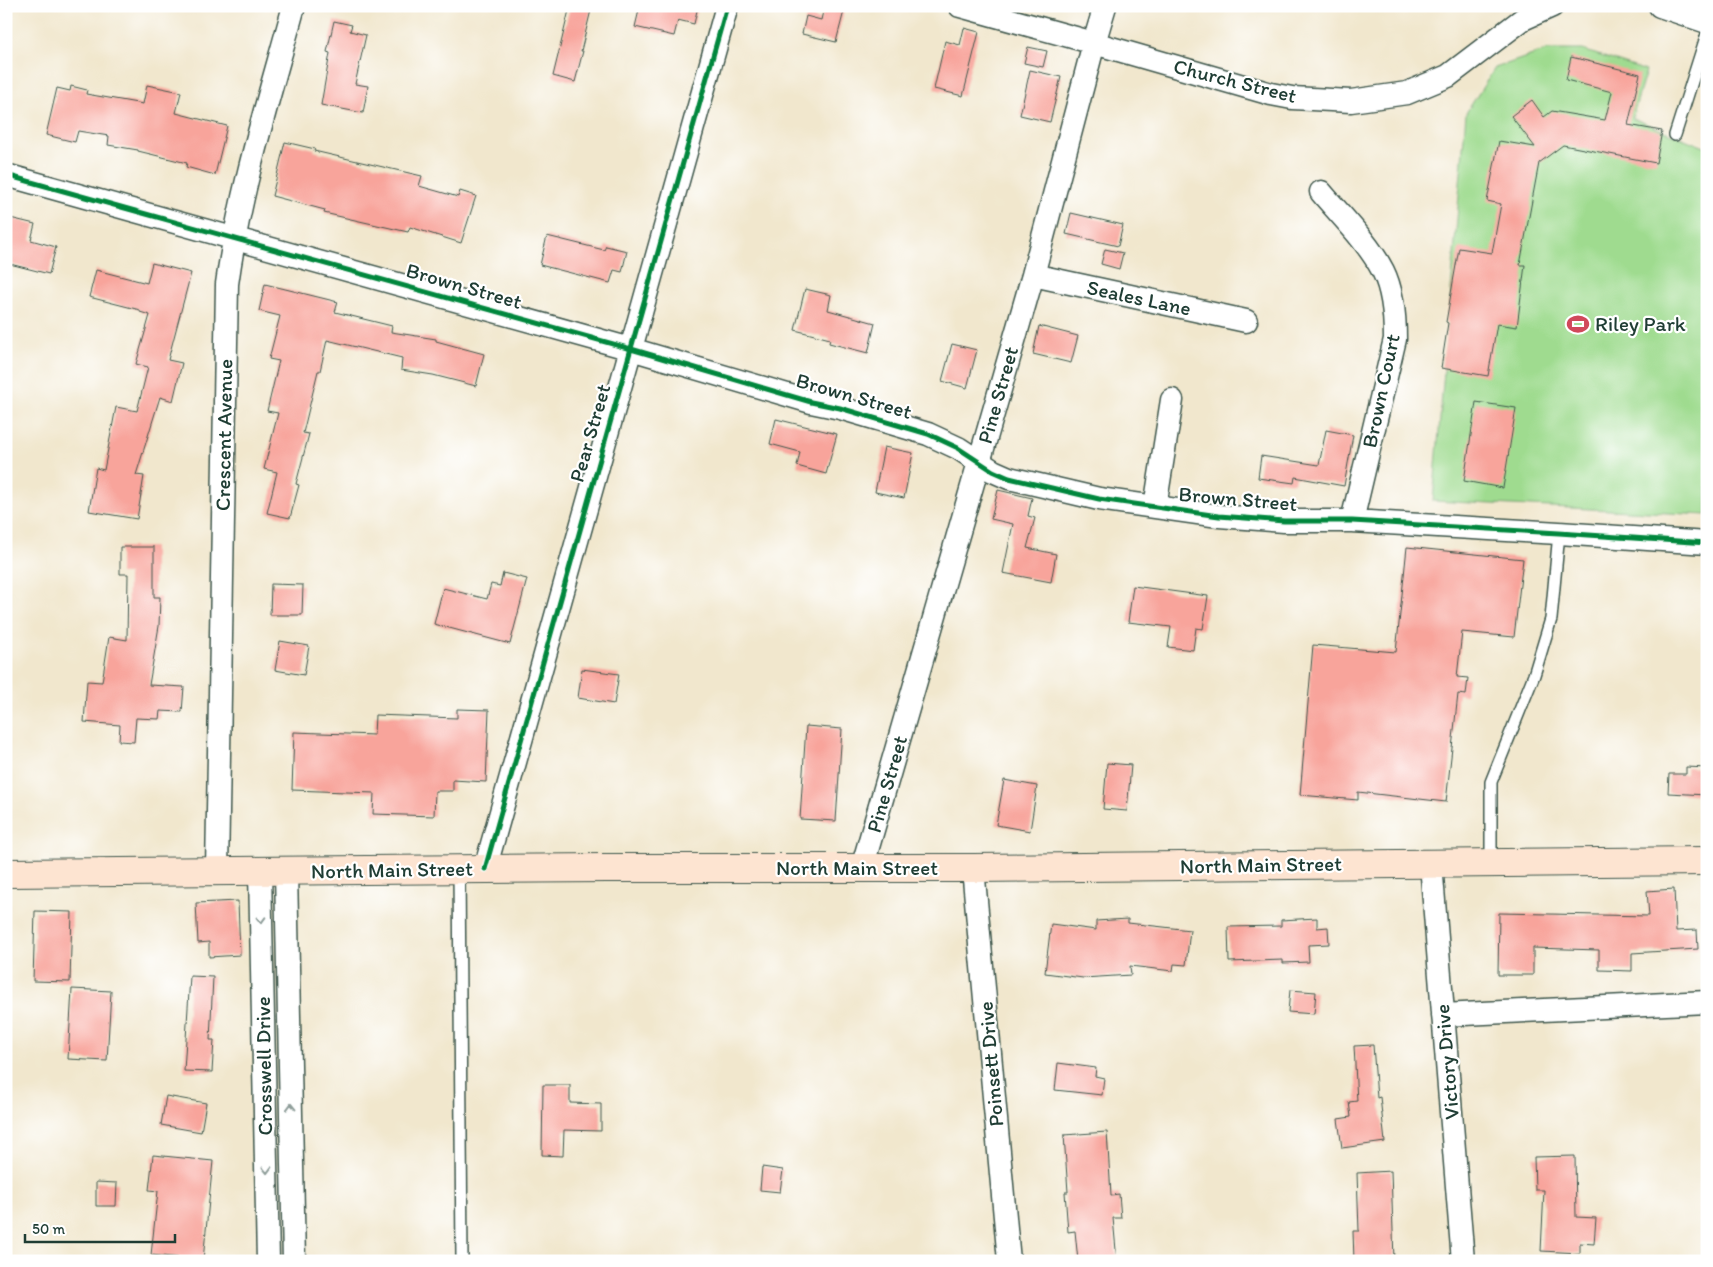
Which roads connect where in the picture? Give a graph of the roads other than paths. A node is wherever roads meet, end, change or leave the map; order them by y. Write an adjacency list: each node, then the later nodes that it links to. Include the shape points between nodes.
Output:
1 (294, 6): 13 (street, Crescent Avenue)
2 (727, 6): 16 (street, Pear Street)
3 (960, 6): 9 (street, Church Street)
4 (1105, 6): 9 (street, Pine Street)
5 (1552, 6): 9 (street, Church Street, via 1523,19 1448,76 1407,92 1351,101 1271,94)
6 (1660, 6): 7 (street)
7 (1707, 22)
8 (1707, 34): 10 (lane)
9 (1094, 43): 14 (street, Pine Street)
10 (1675, 135)
11 (6, 175): 13 (street, Brown Street)
12 (1321, 192): 20 (street, Brown Court, via 1383,272 1395,317 1395,339)
13 (234, 238): 16 (street, Brown Street); 29 (street, Crescent Avenue, via 227,284 225,347)
14 (1033, 275): 15 (street, Seales Lane); 18 (street, Pine Street)
15 (1246, 321)
16 (631, 349): 18 (street, Brown Street, via 928,434); 28 (street, Pear Street)
17 (1172, 400): 19 (street)
18 (979, 462): 19 (street, Brown Street, via 1009,478 1099,499); 26 (street, Pine Street)
19 (1154, 507): 20 (street, Brown Street, via 1284,521)
20 (1352, 521): 21 (street, Brown Street)
21 (1559, 532): 22 (street, Brown Street); 24 (lane, via 1551,619 1534,675 1491,782)
22 (1707, 543)
23 (1707, 861): 24 (main road, North Main Street)
24 (1491, 863): 25 (main road, North Main Street)
25 (1431, 864): 27 (main road, North Main Street); 33 (street, Victory Drive)
26 (862, 868): 27 (main road, North Main Street); 28 (main road, North Main Street)
27 (973, 868): 37 (street, Poinsett Drive)
28 (472, 869): 30 (main road, North Main Street); 36 (lane)
29 (217, 871): 30 (main road, North Main Street); 31 (main road, North Main Street)
30 (273, 871): 34 (street, Crosswell Drive, one-way to 34); 35 (street, Crosswell Drive, one-way to 30)
31 (6, 873)
32 (1707, 1002): 33 (street)
33 (1443, 1015): 38 (street, Victory Drive)
34 (268, 1261)
35 (294, 1261)
36 (462, 1261)
37 (1009, 1261)
38 (1463, 1261)

